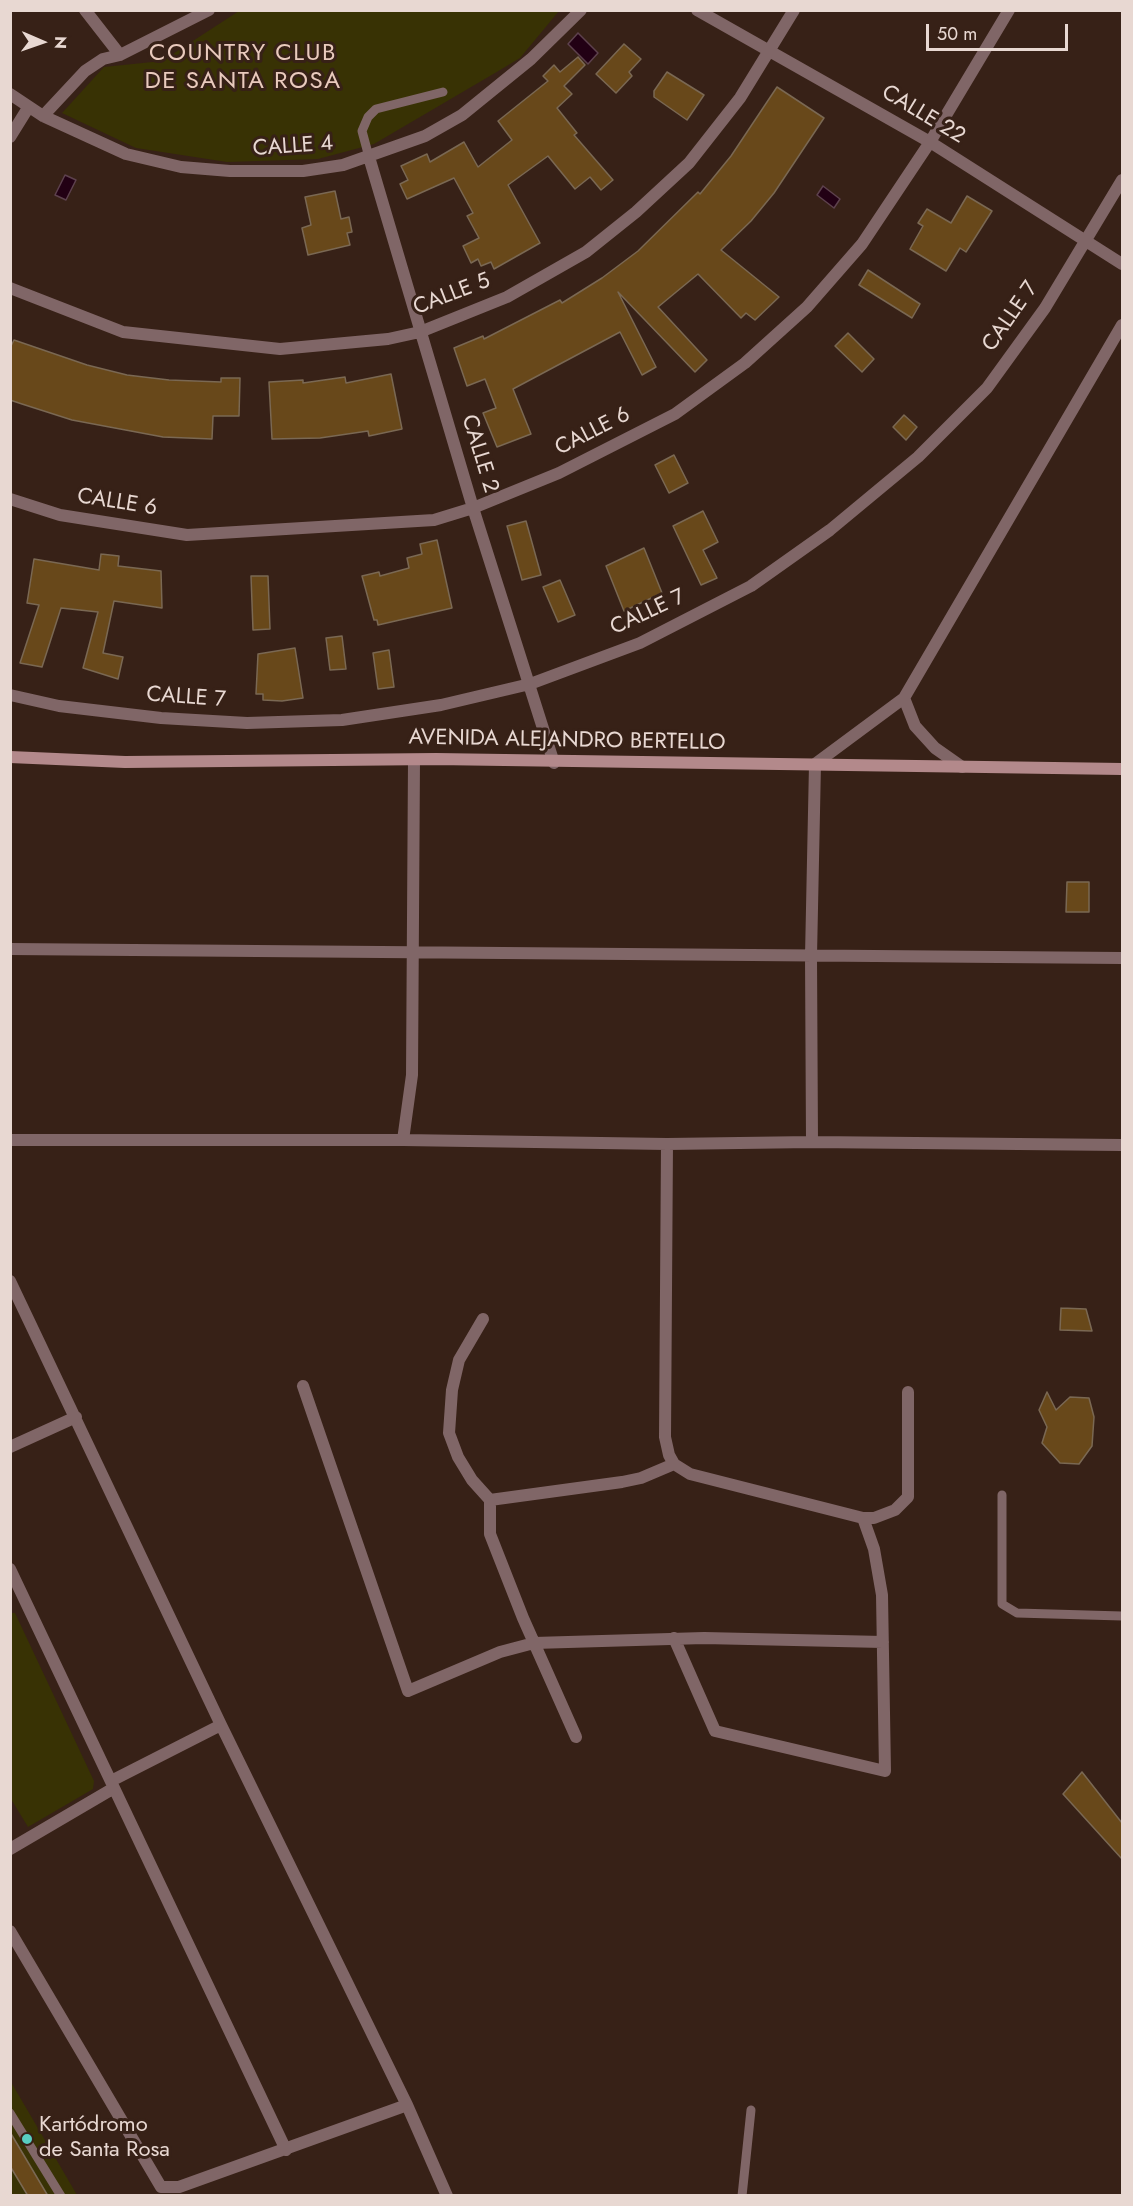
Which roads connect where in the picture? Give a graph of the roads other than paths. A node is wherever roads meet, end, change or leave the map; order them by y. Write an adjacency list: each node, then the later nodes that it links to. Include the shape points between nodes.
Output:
1 (86, 10): 8 (street)
2 (209, 10): 8 (street)
3 (581, 10): 15 (street, CALLE 4, via 531,59 462,115 425,136)
4 (697, 10): 7 (street, CALLE 22)
5 (794, 10): 7 (street, CALLE 5)
6 (1009, 10): 14 (street, CALLE 6)
7 (771, 50): 14 (street, CALLE 22); 21 (street, CALLE 5, via 740,98 689,163 636,212 586,252 507,297)
8 (120, 56): 12 (street, via 110,56 84,71)
9 (442, 92): 15 (lane, via 376,109 362,131)
10 (10, 94): 11 (street, CALLE 4)
11 (28, 108): 12 (street, CALLE 4); 13 (street)
12 (43, 117): 15 (street, CALLE 4, via 126,154 181,167 303,171)
13 (10, 137)
14 (930, 142): 17 (street, CALLE 22); 23 (street, CALLE 6, via 862,244 807,308 745,363 675,414 559,473)
15 (369, 157): 21 (street, CALLE 2)
16 (1122, 180): 17 (street, CALLE 7)
17 (1086, 241): 18 (street, CALLE 22); 24 (street, CALLE 7, via 1046,308 987,388 918,458 830,530 751,586 640,643)
18 (1122, 264)
19 (10, 288): 21 (street, CALLE 5, via 123,332 280,349 388,339)
20 (1122, 325): 26 (street)
21 (420, 332): 23 (street, CALLE 2)
22 (10, 499): 23 (street, CALLE 6, via 60,515 187,535 434,520)
23 (473, 508): 24 (street, CALLE 2)
24 (530, 684): 25 (street, CALLE 7, via 441,705 342,720 247,723 59,706); 29 (street, CALLE 2)
25 (10, 695)
26 (903, 698): 30 (street); 31 (street, via 915,726 935,748)
27 (10, 757): 28 (main road, AVENIDA ALEJANDRO BERTELLO, via 125,762)
28 (414, 760): 29 (main road, AVENIDA ALEJANDRO BERTELLO); 34 (street)
29 (555, 763): 30 (main road, AVENIDA ALEJANDRO BERTELLO)
30 (815, 764): 31 (main road, AVENIDA ALEJANDRO BERTELLO); 35 (street)
31 (962, 767): 32 (main road, AVENIDA ALEJANDRO BERTELLO)
32 (1122, 769)
33 (10, 949): 34 (street)
34 (412, 951): 35 (street); 38 (street, via 412,1075)
35 (811, 956): 36 (street); 39 (street)
36 (1122, 958)
37 (10, 1140): 38 (street)
38 (403, 1140): 40 (street)
39 (812, 1142): 40 (street); 41 (street)
40 (667, 1144): 48 (street, via 665,1437)
41 (1122, 1145)
42 (10, 1281): 46 (street)
43 (483, 1319): 50 (street, via 459,1360 449,1433 472,1480)
44 (303, 1386): 56 (street, via 408,1690)
45 (908, 1392): 51 (street, via 908,1497 896,1510)
46 (76, 1417): 47 (street); 58 (street)
47 (10, 1447)
48 (674, 1464): 50 (street, via 622,1482); 51 (street, via 690,1474)
49 (1002, 1495): 54 (lane, via 1002,1604 1017,1613)
50 (490, 1500): 56 (street, via 490,1534)
51 (863, 1518): 57 (street, via 879,1572)
52 (10, 1569): 53 (street)
53 (15, 1588): 60 (street)
54 (1122, 1616)
55 (674, 1638): 56 (street); 57 (street); 57 (street, via 715,1731 885,1771)
56 (534, 1642): 59 (street)
57 (883, 1642)
58 (221, 1725): 60 (street); 63 (street)
59 (576, 1737)
60 (113, 1785): 61 (street); 66 (street)
61 (10, 1849)
62 (10, 1931): 67 (street, via 162,2187)
63 (406, 2104): 66 (street); 69 (street)
64 (751, 2110): 70 (lane)
65 (10, 2112): 68 (lane)
66 (286, 2150): 67 (street)
67 (181, 2191)
68 (62, 2196)
69 (447, 2196)
70 (742, 2196)

